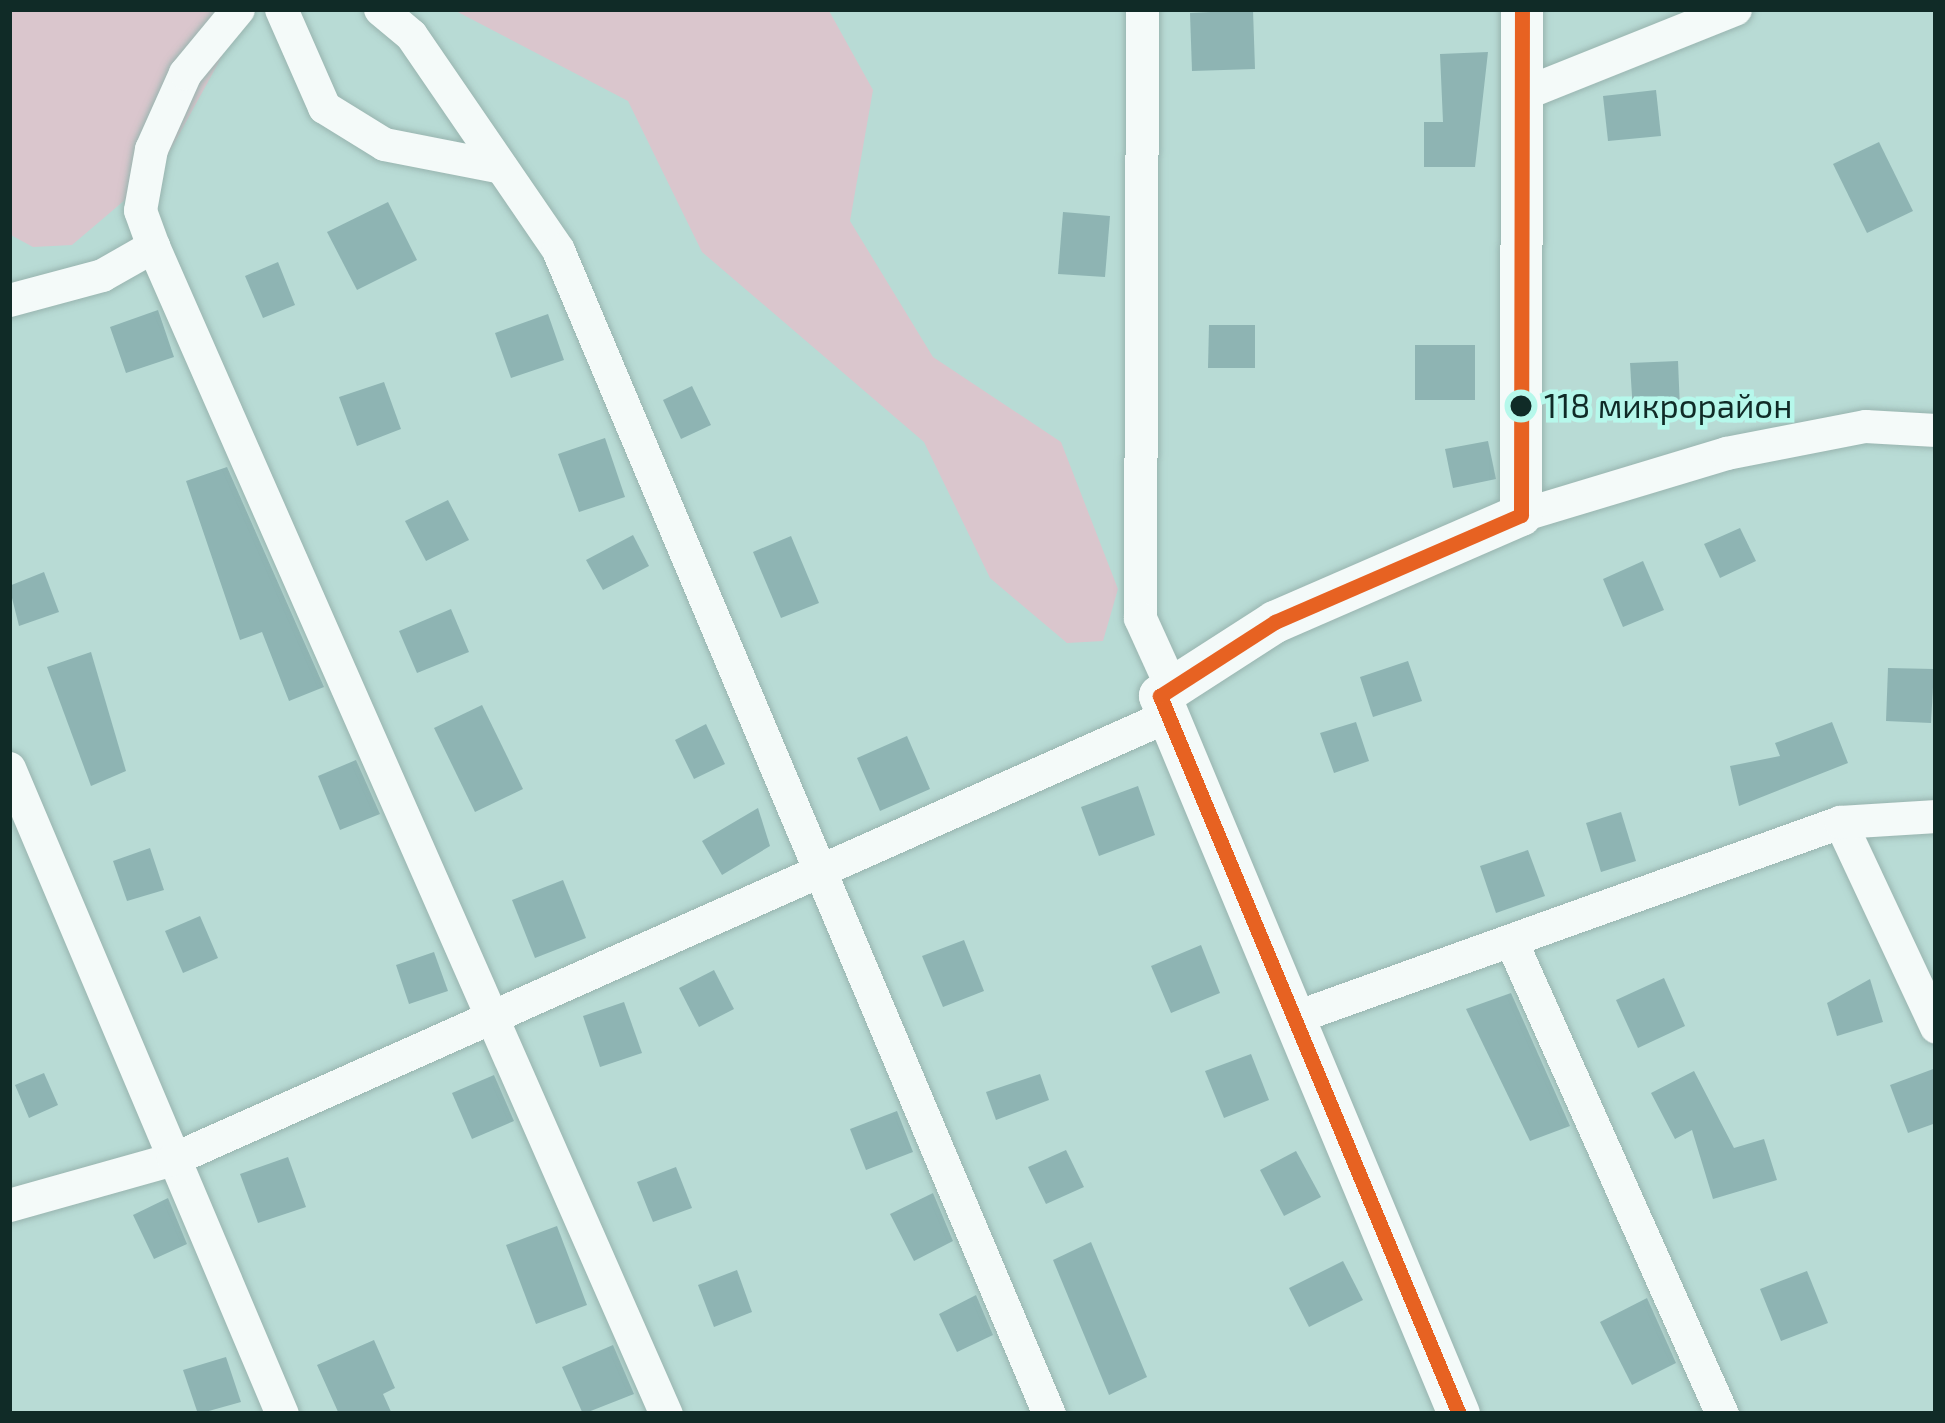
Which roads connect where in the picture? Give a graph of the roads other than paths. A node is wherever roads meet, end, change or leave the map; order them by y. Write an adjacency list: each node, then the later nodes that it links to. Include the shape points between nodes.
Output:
1 (238, 9): 9 (street, via 185,73 152,149 140,210)
2 (281, 9): 8 (street, via 324,107 383,143)
3 (380, 9): 8 (street)
4 (1142, 9): 13 (street, via 1140,618)
5 (1522, 9): 7 (street)
6 (1735, 9): 7 (street)
7 (1528, 92): 12 (street)
8 (501, 166): 17 (street, via 558,250)
9 (153, 246): 10 (street); 19 (street)
10 (9, 300)
11 (1936, 430): 12 (street, via 1865,426 1726,453)
12 (1521, 515): 13 (street, via 1275,622)
13 (1165, 700): 17 (street); 20 (street)
14 (9, 768): 22 (street)
15 (1936, 816): 16 (street)
16 (1840, 822): 18 (street); 21 (street)
17 (817, 874): 19 (street); 26 (street)
18 (1512, 943): 20 (street); 28 (street)
19 (495, 1013): 22 (street); 25 (street)
20 (1289, 1019): 27 (street)
21 (1936, 1027)
22 (173, 1159): 23 (street); 24 (street)
23 (9, 1205)
24 (282, 1414)
25 (666, 1414)
26 (1049, 1414)
27 (1459, 1414)
28 (1722, 1414)

